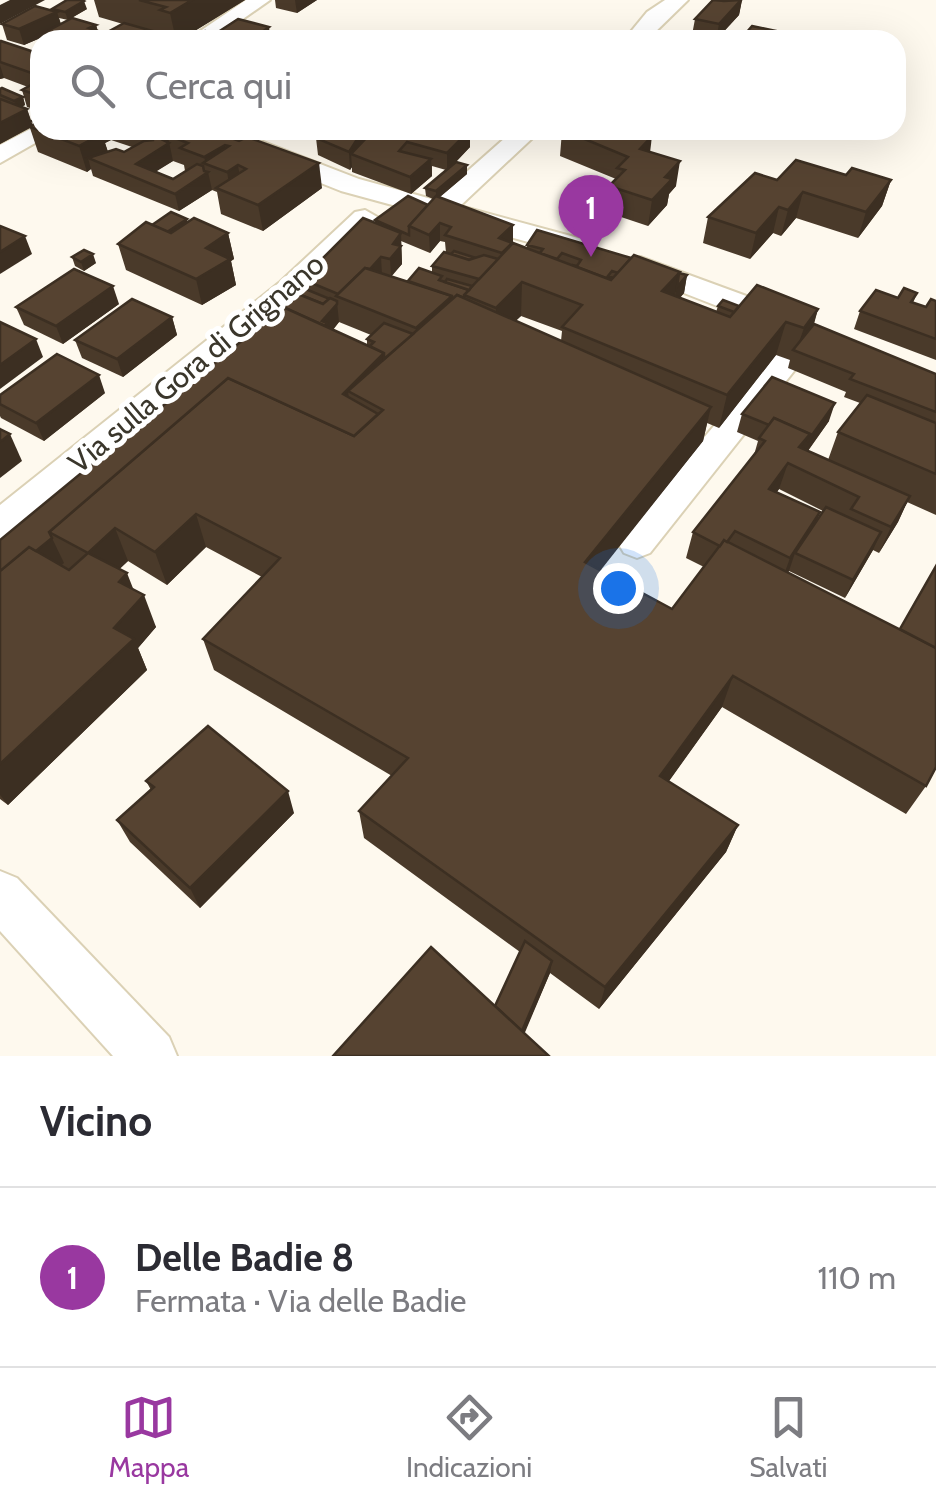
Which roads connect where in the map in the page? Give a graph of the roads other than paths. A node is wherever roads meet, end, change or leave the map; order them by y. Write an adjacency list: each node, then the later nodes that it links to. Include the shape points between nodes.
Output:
1 (260, 0): 3 (street)
2 (678, 0): 4 (street)
3 (214, 30)
4 (643, 30)
5 (30, 139): 8 (street)
6 (235, 140): 9 (street)
7 (518, 140): 10 (street)
8 (0, 155)
9 (388, 194): 10 (street); 11 (street, Via sulla Gora di Grignano, via 291,288)
10 (442, 208): 12 (street, via 675,277 800,344)
11 (0, 526)
12 (636, 543)
13 (0, 895): 14 (street)
14 (150, 1056)

